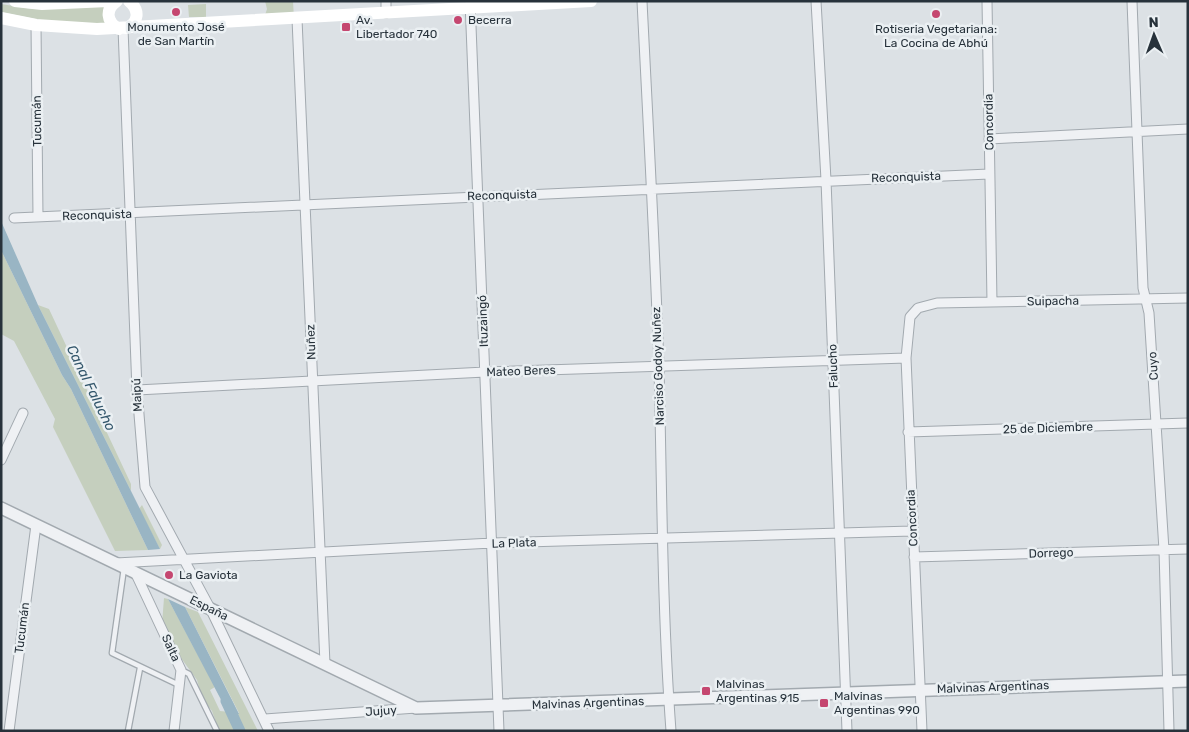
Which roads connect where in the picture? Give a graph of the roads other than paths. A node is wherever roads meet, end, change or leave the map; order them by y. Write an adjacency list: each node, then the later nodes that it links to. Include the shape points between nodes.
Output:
1 (14, 1): 2 (main road, via 63,4)
2 (108, 1)
3 (117, 1): 15 (main road, via 111,6 108,16 112,24)
4 (129, 1): 15 (main road, via 137,16 133,24)
5 (591, 1): 10 (main road)
6 (642, 1): 21 (street, Narciso Godoy Nuñez)
7 (816, 1): 20 (street, Falucho)
8 (987, 1): 18 (street, Concordia)
9 (1132, 1): 17 (street, Cuyo)
10 (470, 4): 11 (main road); 22 (street, Ituzaingó)
11 (386, 7): 13 (main road)
12 (1, 18): 14 (main road)
13 (297, 19): 15 (main road); 23 (street, Nuñez)
14 (36, 25): 15 (main road, via 72,29); 25 (street, Tucumán)
15 (122, 28): 24 (street, Maipú)
16 (1188, 129): 17 (street)
17 (1137, 132): 18 (street); 27 (street, Cuyo)
18 (990, 139): 19 (street, Concordia)
19 (989, 174): 20 (street, Reconquista); 29 (street, Concordia)
20 (826, 180): 21 (street, Reconquista); 32 (street, Falucho)
21 (652, 190): 22 (street, Reconquista); 33 (street, Narciso Godoy Nuñez)
22 (478, 196): 23 (street, Reconquista); 34 (street, Ituzaingó)
23 (306, 203): 24 (street, Reconquista); 35 (street, Nuñez)
24 (131, 214): 25 (street, Reconquista); 36 (street, Maipú)
25 (38, 217): 26 (street, Reconquista)
26 (14, 218)
27 (1146, 298): 28 (street, Suipacha); 29 (street, Suipacha); 39 (street, Cuyo)
28 (1188, 298)
29 (992, 302): 30 (street, Suipacha)
30 (918, 308): 31 (street, Concordia, via 910,318)
31 (906, 358): 32 (street, Mateo Beres); 40 (street, Concordia)
32 (833, 360): 33 (street, Mateo Beres); 45 (street, Falucho)
33 (659, 367): 34 (street, Mateo Beres); 46 (street, Narciso Godoy Nuñez)
34 (485, 372): 35 (street, Mateo Beres); 47 (street, Ituzaingó)
35 (313, 380): 36 (street, Mateo Beres); 50 (street, Nuñez)
36 (137, 390): 52 (street, Maipú, via 145,488)
37 (23, 413): 41 (street)
38 (1188, 422): 39 (street, 25 de Diciembre)
39 (1157, 424): 40 (street, 25 de Diciembre); 49 (street, Cuyo)
40 (908, 432): 44 (street, Concordia)
41 (1, 460)
42 (1, 508): 43 (street, España)
43 (36, 525): 53 (street, España); 67 (street, Tucumán)
44 (912, 531): 45 (street, La Plata); 51 (street, Concordia)
45 (840, 534): 46 (street, La Plata); 62 (street, Falucho)
46 (662, 538): 47 (street, La Plata); 63 (street, Narciso Godoy Nuñez)
47 (492, 543): 50 (street, La Plata); 64 (street, Ituzaingó)
48 (1188, 549): 49 (street, Dorrego)
49 (1164, 550): 51 (street, Dorrego); 59 (street, Cuyo)
50 (319, 552): 52 (street, La Plata); 55 (street, Nuñez)
51 (914, 557): 61 (street, Concordia)
52 (184, 558): 53 (street, La Plata); 54 (street, Maipú)
53 (125, 567): 54 (street, España); 56 (lane, via 112,653); 57 (street, Salta)
54 (211, 610): 55 (street, España); 66 (street, Maipú)
55 (325, 664): 65 (street, España)
56 (140, 668): 60 (lane); 68 (lane)
57 (181, 670): 60 (street, Salta); 70 (lane, via 189,674)
58 (1188, 681): 59 (street, Malvinas Argentinas)
59 (1167, 682): 61 (street, Malvinas Argentinas); 76 (street, Cuyo)
60 (179, 685): 69 (street, Salta)
61 (920, 690): 62 (street, Malvinas Argentinas); 75 (street, Concordia)
62 (846, 692): 63 (street, Malvinas Argentinas); 74 (street, Falucho)
63 (668, 700): 64 (street, Malvinas Argentinas); 73 (street, Narciso Godoy Nuñez)
64 (498, 706): 65 (street, Jujuy); 72 (street, Ituzaingó)
65 (416, 708): 66 (street, Jujuy)
66 (265, 719): 71 (street, Maipú)
67 (9, 731)
68 (128, 731)
69 (174, 731)
70 (217, 731)
71 (269, 731)
72 (499, 731)
73 (671, 731)
74 (847, 731)
75 (922, 731)
76 (1169, 731)

